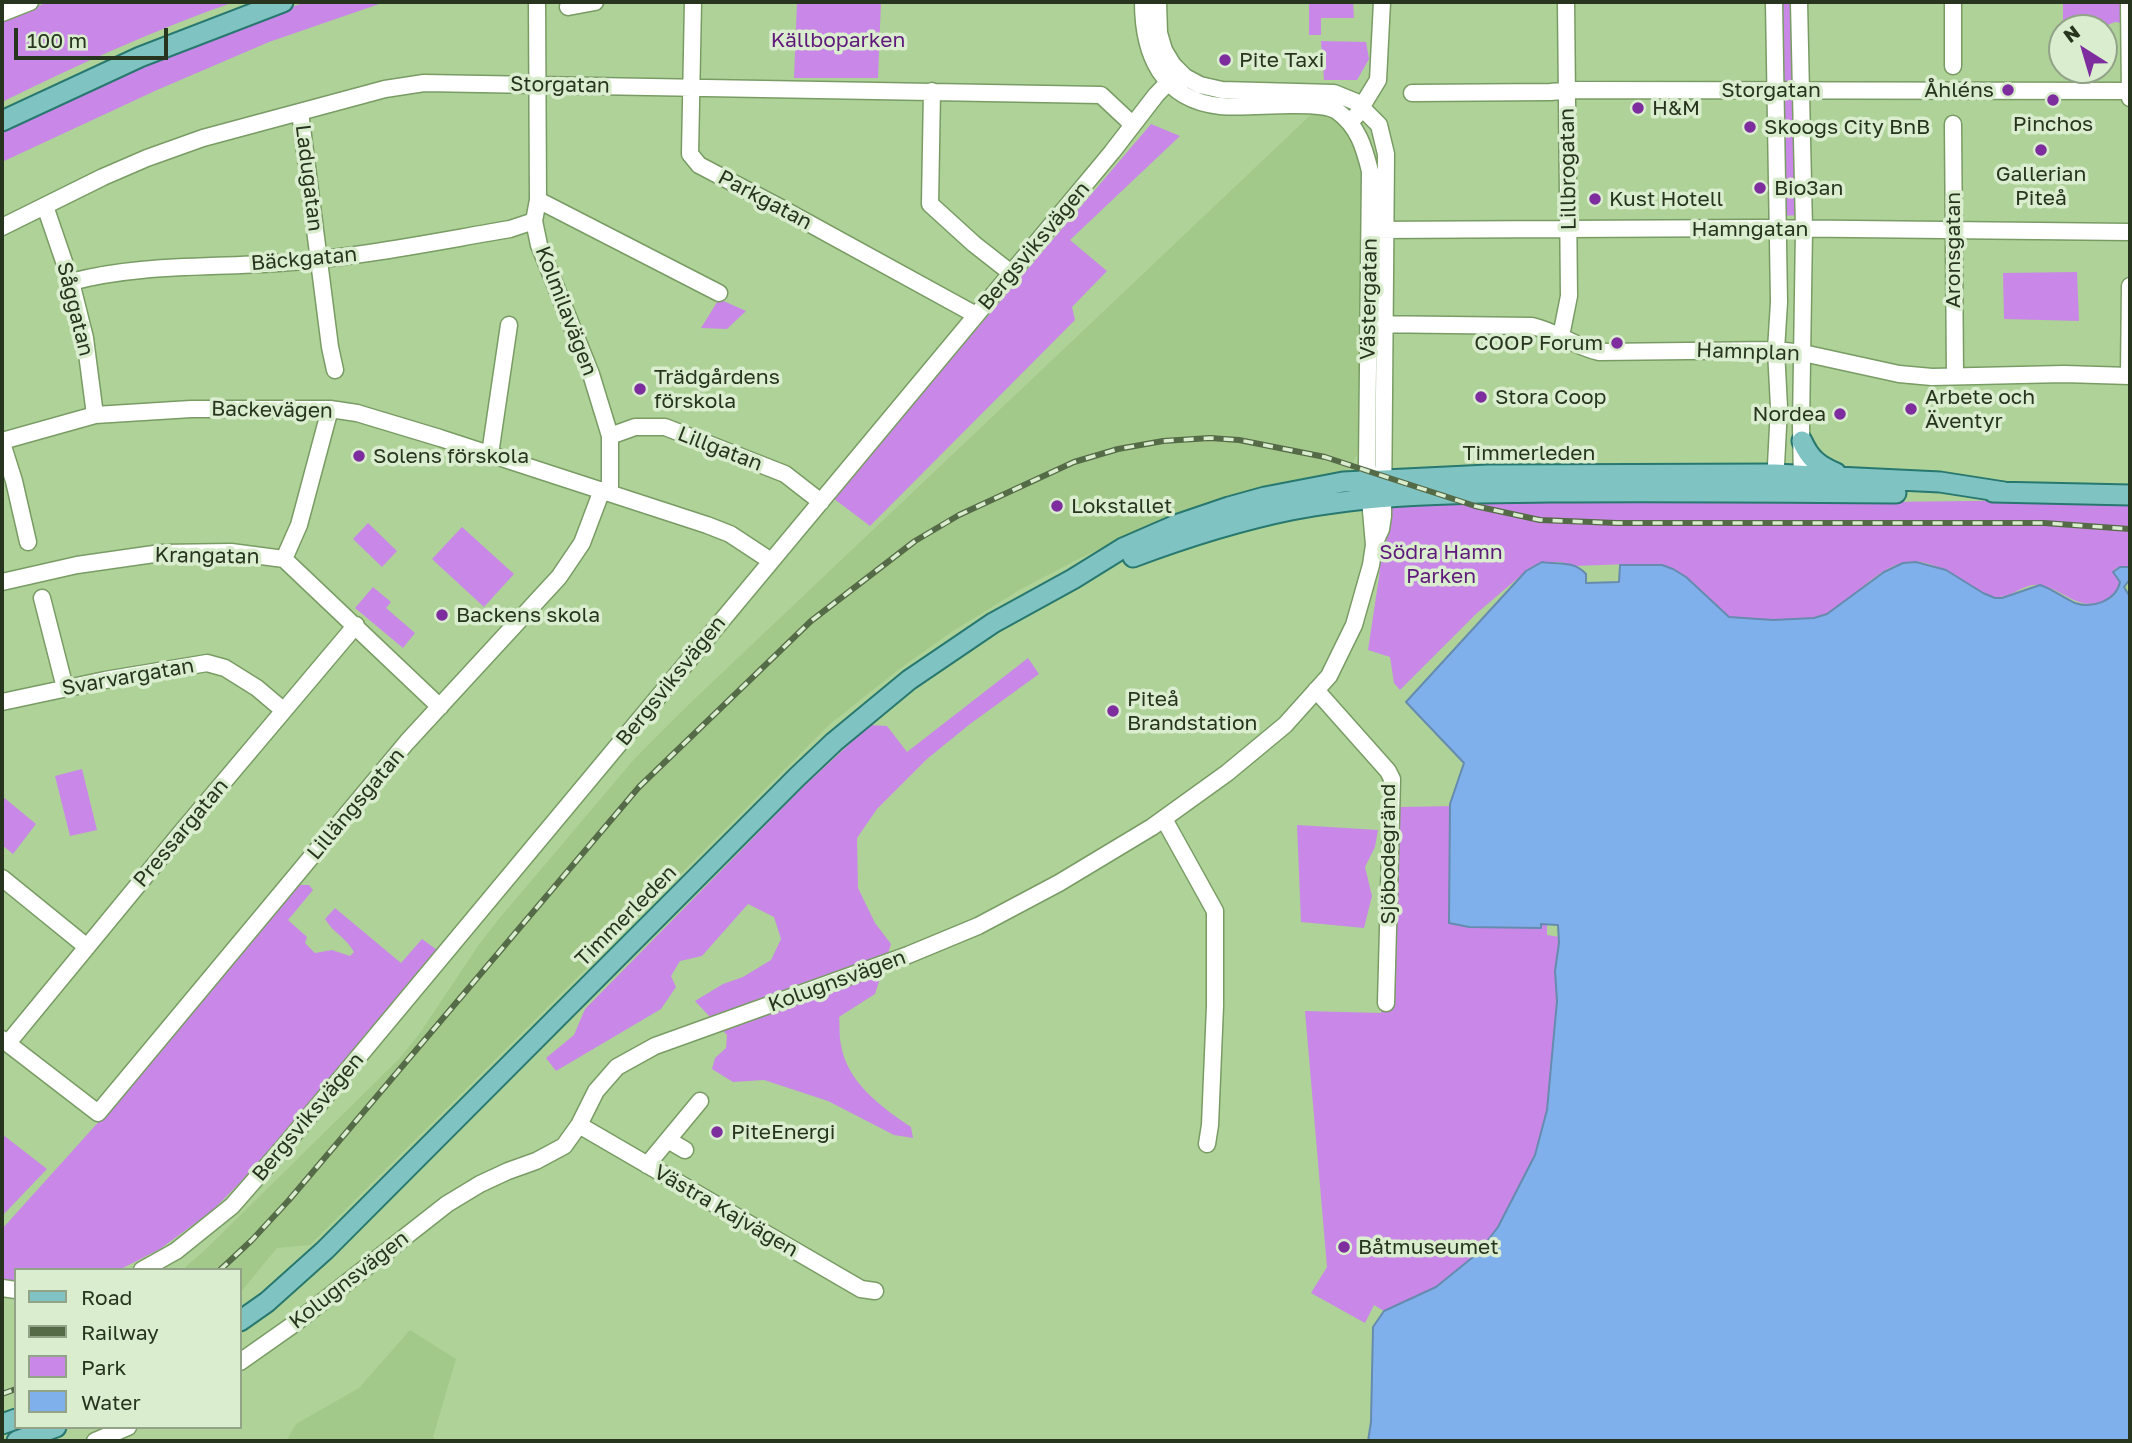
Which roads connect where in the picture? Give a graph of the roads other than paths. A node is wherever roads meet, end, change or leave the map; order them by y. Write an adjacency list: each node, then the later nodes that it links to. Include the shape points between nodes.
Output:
1 (30, 2): 15 (street)
2 (283, 2): 29 (main road, via 140,57)
3 (537, 2): 18 (street, Kolmilavägen)
4 (595, 2): 14 (street)
5 (693, 2): 19 (street, Parkgatan)
6 (1143, 2): 17 (street, via 1147,44 1156,67)
7 (1158, 2): 17 (street, via 1161,41)
8 (1382, 2): 27 (street, via 1378,80)
9 (1566, 2): 20 (street, Lillbrogatan)
10 (1774, 2): 21 (street)
11 (1799, 2): 22 (street)
12 (1953, 2): 16 (street)
13 (2129, 2): 24 (street)
14 (568, 7)
15 (2, 13)
16 (1953, 66)
17 (1176, 76): 27 (street, via 1222,90 1334,93); 30 (street, Bergsviksvägen); 31 (street, via 1187,98 1202,103 1334,109)
18 (536, 85): 19 (street, Storgatan); 28 (street, Storgatan, via 424,83); 33 (street, Kolmilavägen)
19 (690, 88): 23 (street, Storgatan); 48 (street, Parkgatan, via 690,154 699,166)
20 (1567, 90): 21 (street, Storgatan); 25 (street, Storgatan); 40 (street, Lillbrogatan)
21 (1775, 90): 22 (street, Storgatan); 37 (street)
22 (1801, 90): 24 (street, Storgatan); 38 (street)
23 (932, 91): 30 (street, Storgatan, via 1101,95); 44 (street, via 930,204)
24 (2130, 91): 26 (street)
25 (1412, 93)
26 (2130, 98)
27 (1363, 108): 31 (street); 39 (street, Västergatan, via 1379,125 1386,155)
28 (300, 112): 34 (street, Storgatan, via 147,158); 43 (street, Ladugatan)
29 (2, 121)
30 (1132, 124): 44 (street, Bergsviksvägen)
31 (1351, 124): 39 (street, Västergatan, via 1363,141)
32 (1953, 124): 41 (street, Aronsgatan)
33 (538, 200): 35 (street, Kolmilavägen); 47 (street)
34 (45, 206): 36 (street, Storgatan); 45 (street, Såggatan)
35 (534, 221): 43 (street, Bäckgatan, via 510,229); 59 (street, Kolmilavägen)
36 (2, 227)
37 (1776, 228): 38 (street, Hamngatan); 40 (street, Hamngatan); 52 (street)
38 (1804, 229): 41 (street, Hamngatan); 53 (street)
39 (1377, 230): 40 (street, Hamngatan); 49 (street, Västergatan)
40 (1569, 230): 51 (street, Lillbrogatan, via 1569,296)
41 (1953, 231): 42 (street, Hamngatan); 55 (street, Aronsgatan)
42 (2130, 232)
43 (319, 259): 45 (street, Bäckgatan, via 158,268 98,274); 54 (street, Ladugatan)
44 (1011, 273): 48 (street, Bergsviksvägen)
45 (71, 282): 58 (street, Såggatan, via 85,338)
46 (2130, 286): 56 (street)
47 (719, 293)
48 (976, 315): 70 (street, Bergsviksvägen)
49 (1376, 324): 51 (street, Hamnplan, via 1532,326); 66 (street, Västergatan)
50 (509, 325): 62 (street)
51 (1561, 335): 52 (street, Hamnplan, via 1599,352)
52 (1776, 350): 53 (street, Hamnplan); 64 (street)
53 (1802, 353): 55 (street, Hamnplan, via 1899,374); 60 (street)
54 (335, 369)
55 (1955, 376): 56 (street, Hamnplan)
56 (2130, 376)
57 (330, 409): 58 (street, Backevägen, via 191,409); 62 (street, Backevägen); 72 (street, via 299,525)
58 (95, 415): 61 (street, Backevägen)
59 (610, 436): 67 (street, Kolmilavägen); 70 (street, Lillgatan, via 635,427 665,427 785,474)
60 (1802, 441): 63 (main road, via 1811,459); 65 (street)
61 (2, 442): 71 (street)
62 (490, 454): 67 (street, Backevägen)
63 (1847, 478): 65 (main road, Timmerleden); 68 (main road, Timmerleden, via 1966,485)
64 (1775, 482): 65 (main road, Timmerleden); 66 (main road, Timmerleden, via 1520,493)
65 (1802, 483): 68 (main road, Timmerleden, via 1945,494)
66 (1375, 488): 78 (street, Kolugnsvägen, via 1371,565 1354,625 1329,676); 95 (main road, Timmerleden, via 1171,543 1073,579 993,623 919,673 834,742 325,1250)
67 (606, 492): 73 (street, Backevägen, via 730,534); 80 (street, Lillängsgatan, via 582,543 559,577)
68 (2004, 492): 69 (main road, Timmerleden)
69 (2130, 495)
70 (821, 502): 73 (street, Bergsviksvägen)
71 (28, 542)
72 (284, 559): 74 (street, Krangatan, via 231,552 161,553); 76 (street, Krangatan)
73 (771, 561): 93 (street, Bergsviksvägen, via 232,1206 176,1251)
74 (2, 582)
75 (42, 598): 77 (street)
76 (356, 625): 80 (street, Krangatan); 81 (street, Pressargatan)
77 (65, 688): 79 (street, Svarvargatan); 81 (street, Svarvargatan, via 207,663 225,668)
78 (1316, 690): 82 (street, Kolugnsvägen, via 1285,725); 85 (street, Sjöbodegränd, via 1392,779)
79 (2, 702)
80 (440, 707): 86 (street, Lillängsgatan, via 98,1113)
81 (283, 709): 84 (street, Pressargatan)
82 (1164, 818): 88 (street, Kolugnsvägen, via 1087,867 978,926 908,956 655,1046 617,1067 596,1091); 90 (street, via 1215,911)
83 (2, 878): 84 (street)
84 (87, 947): 86 (street, Pressargatan)
85 (1386, 1003)
86 (5, 1041)
87 (700, 1101): 89 (street)
88 (579, 1125): 92 (street, Västra Kajvägen); 96 (street, Kolugnsvägen, via 564,1146 447,1204)
89 (668, 1140): 91 (street); 92 (street)
90 (1207, 1144)
91 (685, 1150)
92 (648, 1165): 94 (street, Västra Kajvägen, via 861,1289)
93 (146, 1268)
94 (875, 1291)
95 (242, 1320)
96 (242, 1361)
97 (50, 1429): 99 (main road)
98 (123, 1429): 100 (street)
99 (17, 1441)
100 (95, 1441)

